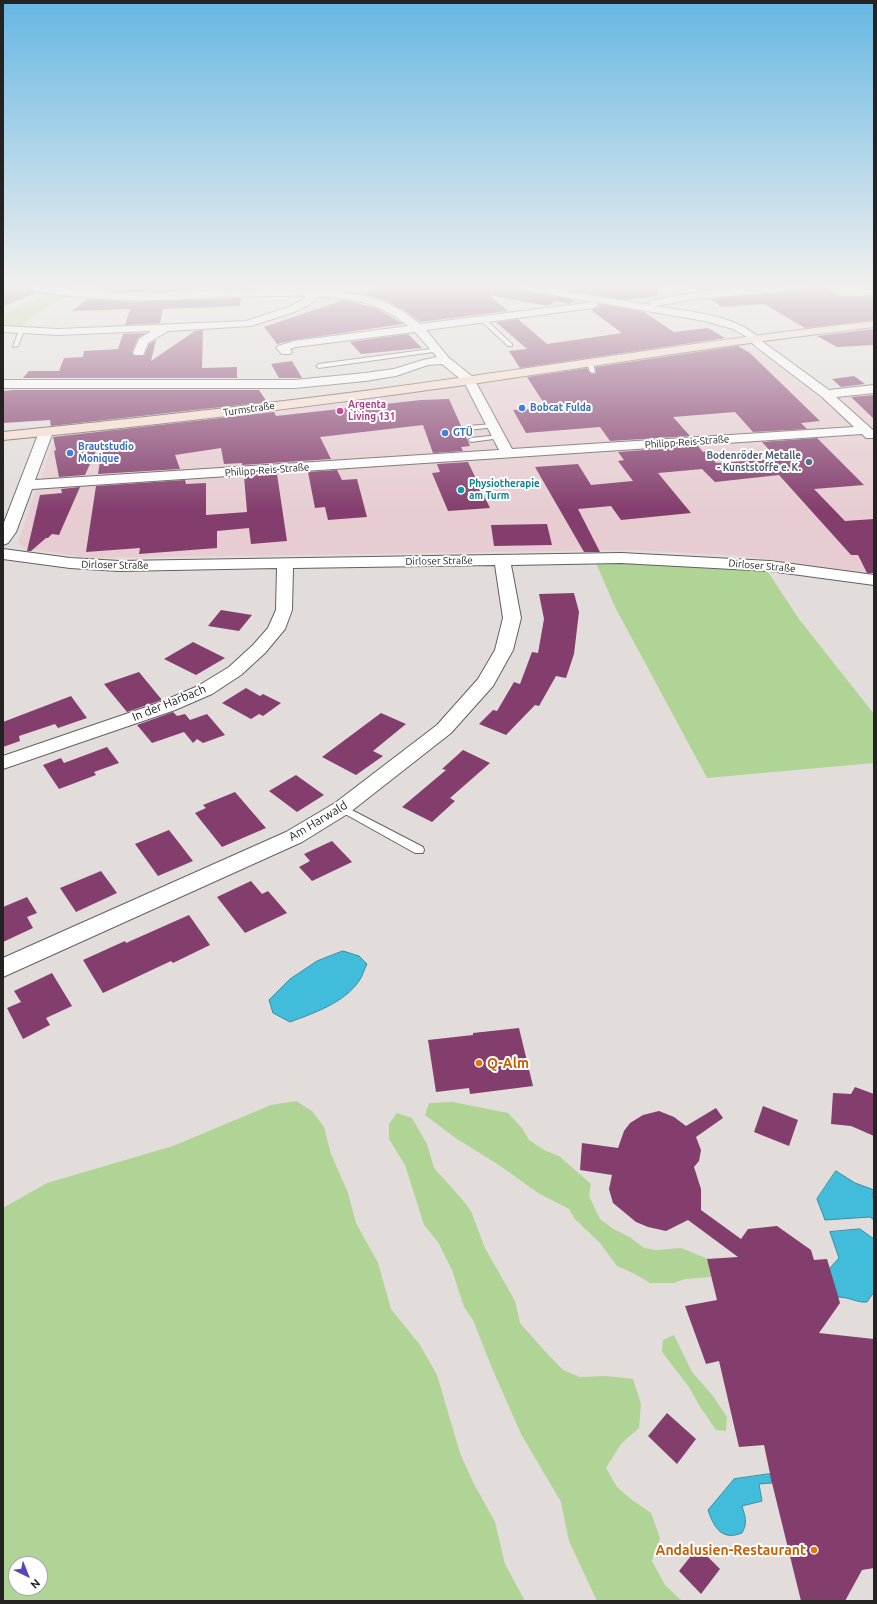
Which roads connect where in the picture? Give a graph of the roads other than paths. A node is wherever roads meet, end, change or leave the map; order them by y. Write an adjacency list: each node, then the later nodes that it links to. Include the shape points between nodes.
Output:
1 (377, 361): 6 (lane)
2 (429, 361): 8 (street, via 388,373 295,384)
3 (448, 361): 7 (street)
4 (626, 361): 7 (main road, Turmstraße)
5 (782, 361): 10 (street)
6 (319, 366)
7 (469, 380): 11 (street); 13 (main road, Turmstraße)
8 (3, 384)
9 (874, 390): 10 (street)
10 (826, 394): 14 (street)
11 (493, 426): 12 (lane); 16 (street)
12 (468, 428)
13 (46, 432): 15 (main road, Turmstraße); 19 (street)
14 (870, 434): 18 (street, Philipp-Reis-Straße)
15 (3, 436)
16 (499, 437): 17 (lane); 18 (street)
17 (471, 440)
18 (508, 454): 19 (street, Philipp-Reis-Straße)
19 (25, 485): 20 (street)
20 (3, 540)
21 (3, 554): 23 (street, Dirloser Straße, via 94,565)
22 (502, 560): 23 (street, Dirloser Straße); 24 (street, Dirloser Straße, via 621,558 718,562 799,569); 26 (street, Am Harwald, via 512,618 504,650 486,682 444,729)
23 (286, 564): 25 (street, In der Harbach, via 284,610 276,629 259,649 235,670 204,690 168,706)
24 (874, 580)
25 (3, 763)
26 (342, 808): 27 (lane); 28 (street, Am Harwald, via 294,837)
27 (419, 850)
28 (3, 968)

